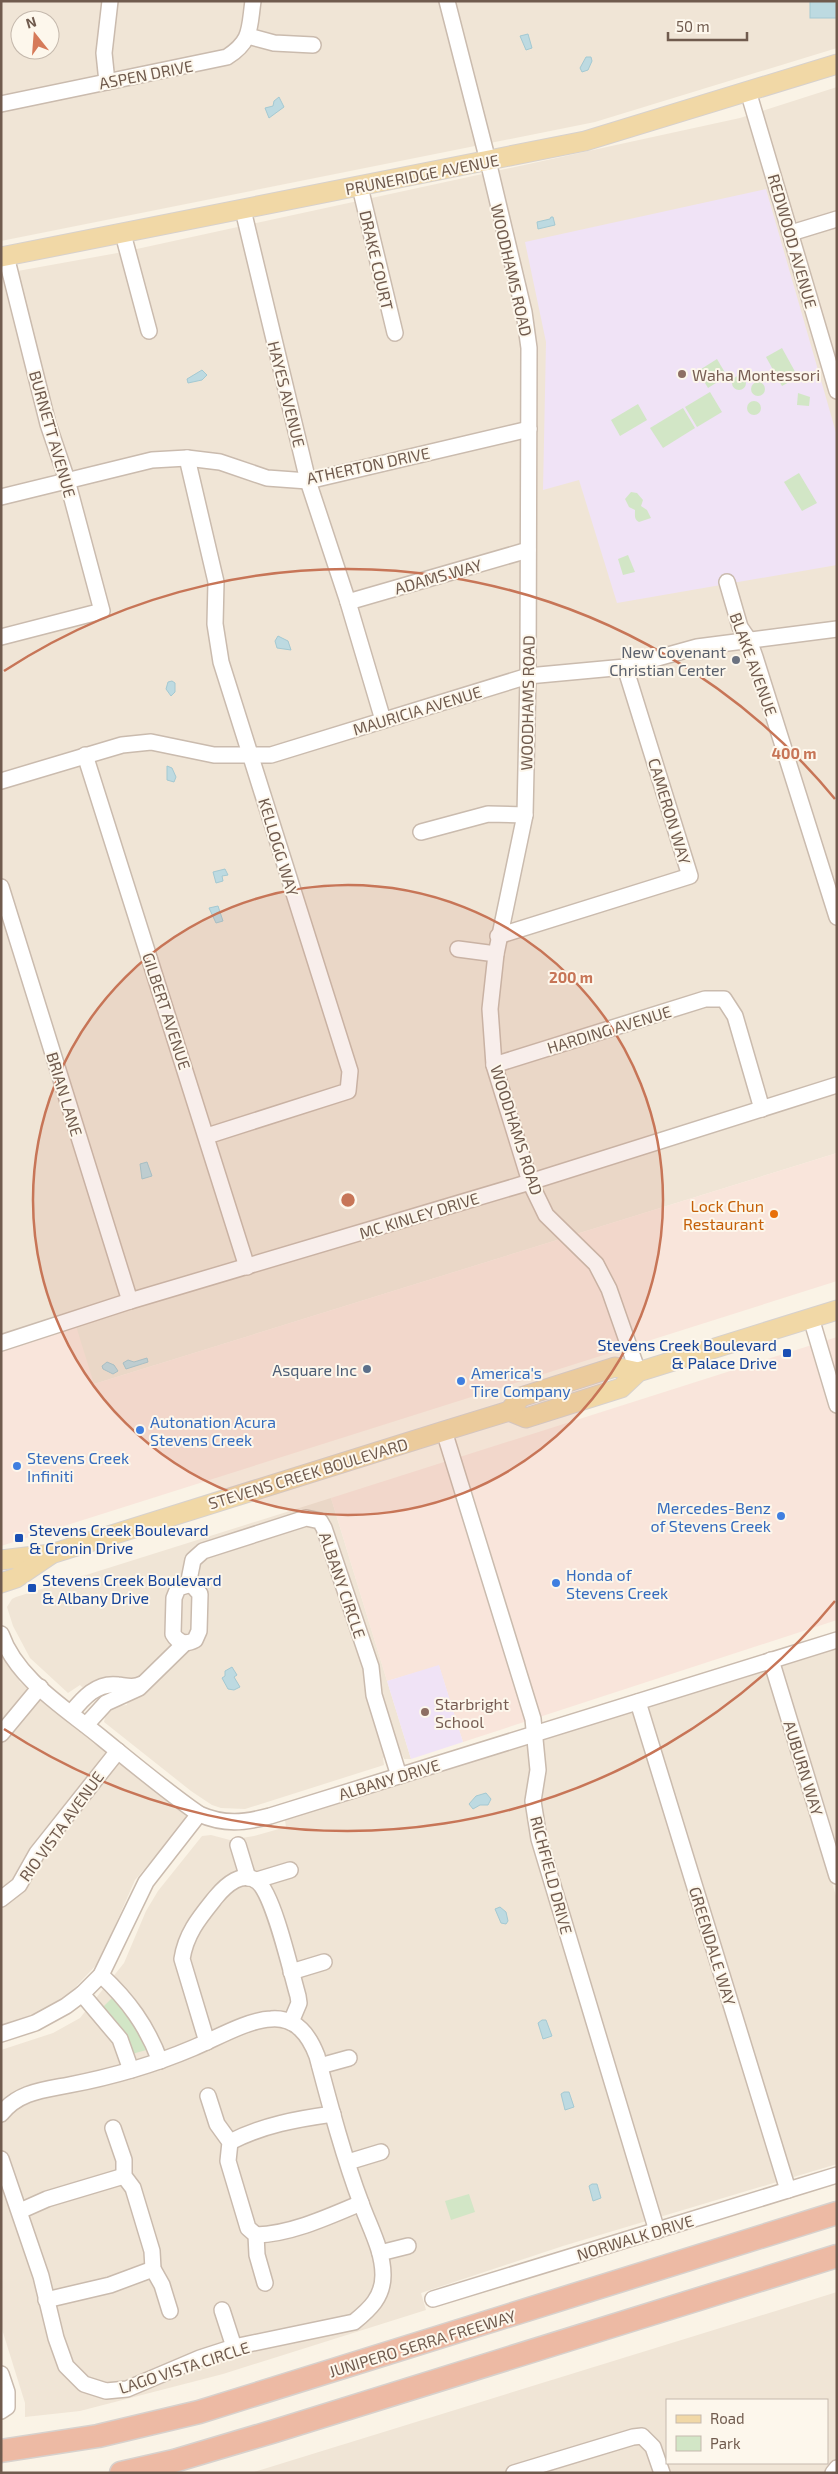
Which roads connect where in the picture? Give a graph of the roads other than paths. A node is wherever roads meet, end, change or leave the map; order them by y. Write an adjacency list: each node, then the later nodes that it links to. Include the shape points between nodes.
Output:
1 (110, 1): 7 (street, via 104,53)
2 (253, 1): 4 (street)
3 (447, 1): 10 (street, WOODHAMS ROAD)
4 (248, 36): 5 (street, via 274,43); 7 (street, ASPEN DRIVE, via 241,48 227,57)
5 (313, 44)
6 (837, 64): 8 (main road, PRUNERIDGE AVENUE)
7 (107, 82): 9 (street, ASPEN DRIVE)
8 (748, 91): 10 (main road, PRUNERIDGE AVENUE, via 585,141); 14 (street, REDWOOD AVENUE)
9 (1, 104)
10 (488, 161): 11 (main road, PRUNERIDGE AVENUE); 20 (street, WOODHAMS ROAD, via 524,312 529,348)
11 (360, 187): 12 (main road, PRUNERIDGE AVENUE); 18 (street, DRAKE COURT)
12 (242, 210): 15 (main road, PRUNERIDGE AVENUE); 23 (street, HAYES AVENUE)
13 (837, 219): 14 (street)
14 (791, 233): 19 (street, REDWOOD AVENUE)
15 (123, 234): 16 (main road, PRUNERIDGE AVENUE); 17 (street)
16 (4, 256): 22 (street, BURNETT AVENUE, via 48,424)
17 (149, 331)
18 (395, 333)
19 (837, 391)
20 (529, 429): 23 (street, ATHERTON DRIVE); 25 (street, WOODHAMS ROAD)
21 (187, 458): 22 (street, ATHERTON DRIVE, via 152,460); 23 (street, ATHERTON DRIVE, via 220,462 266,478); 35 (street, KELLOGG WAY, via 216,582 215,624 221,662)
22 (67, 480): 24 (street, ATHERTON DRIVE); 29 (street, BURNETT AVENUE, via 102,611)
23 (308, 481): 27 (street, HAYES AVENUE)
24 (1, 497)
25 (528, 550): 27 (street, ADAMS WAY); 32 (street, WOODHAMS ROAD)
26 (727, 582): 30 (street, BLAKE AVENUE, via 740,627)
27 (348, 602): 33 (street, HAYES AVENUE)
28 (837, 630): 30 (street, MAURICIA AVENUE)
29 (1, 637)
30 (749, 640): 31 (street, MAURICIA AVENUE, via 697,646); 40 (street, BLAKE AVENUE)
31 (625, 667): 32 (street, MAURICIA AVENUE); 41 (street, CAMERON WAY, via 690,876)
32 (528, 676): 33 (street, MAURICIA AVENUE); 37 (street, WOODHAMS ROAD)
33 (383, 720): 35 (street, MAURICIA AVENUE, via 271,756)
34 (85, 755): 35 (street, MAURICIA AVENUE, via 122,744 151,742 214,755); 36 (street, MAURICIA AVENUE); 47 (street, GILBERT AVENUE)
35 (251, 755): 47 (street, KELLOGG WAY, via 350,1071 348,1091)
36 (1, 781)
37 (525, 815): 38 (street, via 488,814); 41 (street, WOODHAMS ROAD)
38 (421, 832)
39 (1, 887): 50 (street, BRIAN LANE)
40 (837, 917)
41 (498, 936): 43 (street, WOODHAMS ROAD)
42 (458, 949): 43 (street)
43 (496, 954): 44 (street, WOODHAMS ROAD, via 490,1009)
44 (494, 1064): 46 (street, HARDING AVENUE, via 705,998 724,999 735,1016); 48 (street, WOODHAMS ROAD)
45 (837, 1085): 46 (street, MC KINLEY DRIVE)
46 (762, 1109): 48 (street, MC KINLEY DRIVE)
47 (207, 1136): 49 (street, GILBERT AVENUE)
48 (530, 1182): 49 (street, MC KINLEY DRIVE); 54 (street, WOODHAMS ROAD, via 546,1215 596,1264 609,1288)
49 (247, 1267): 50 (street, MC KINLEY DRIVE)
50 (130, 1302): 53 (street, MC KINLEY DRIVE)
51 (837, 1310): 52 (main road, STEVENS CREEK BOULEVARD)
52 (811, 1318): 54 (main road, STEVENS CREEK BOULEVARD); 55 (street)
53 (1, 1343)
54 (638, 1372): 56 (main road, STEVENS CREEK BOULEVARD, via 621,1388 526,1418 509,1410)
55 (837, 1405)
56 (444, 1431): 57 (main road, STEVENS CREEK BOULEVARD); 71 (street, RICHFIELD DRIVE, via 533,1719)
57 (50, 1554): 58 (main road, STEVENS CREEK BOULEVARD); 59 (main road, STEVENS CREEK BOULEVARD, via 16,1578)
58 (1, 1560)
59 (1, 1583)
60 (188, 1585): 63 (street, ALBANY CIRCLE, via 178,1588 174,1598 173,1634); 63 (street, via 200,1594 199,1631 195,1640); 73 (street, ALBANY CIRCLE, via 194,1560 203,1550 306,1518 320,1522 351,1602 371,1667 374,1695)
61 (1, 1634): 65 (street, ALBANY DRIVE, via 20,1668)
62 (837, 1640): 64 (street, ALBANY DRIVE)
63 (185, 1643): 66 (street, via 133,1692)
64 (771, 1660): 67 (street, ALBANY DRIVE); 77 (street, AUBURN WAY)
65 (40, 1687): 68 (street, ALBANY DRIVE); 70 (street)
66 (118, 1691): 68 (street, via 106,1685 88,1694); 69 (street)
67 (638, 1702): 71 (street, ALBANY DRIVE); 101 (street, GREENDALE WAY)
68 (71, 1713): 69 (street, ALBANY DRIVE)
69 (86, 1724): 72 (street, ALBANY DRIVE)
70 (1, 1734)
71 (534, 1735): 73 (street, ALBANY DRIVE); 105 (street, RICHFIELD DRIVE, via 538,1770 533,1802 539,1839)
72 (118, 1751): 74 (street, ALBANY DRIVE); 79 (street, RIO VISTA AVENUE, via 37,1853 19,1885)
73 (399, 1776): 74 (street, ALBANY DRIVE, via 250,1821 216,1821)
74 (199, 1814): 82 (street, via 146,1882)
75 (238, 1845): 78 (street)
76 (290, 1870): 78 (street)
77 (837, 1876)
78 (252, 1879): 81 (street, via 269,1898); 86 (street, via 234,1880 224,1887 191,1928 184,1945 182,1959)
79 (1, 1900)
80 (324, 1962): 81 (street)
81 (291, 1972): 84 (street, via 299,2003)
82 (101, 1975): 83 (street); 88 (street, via 140,2017)
83 (82, 1994): 85 (street, via 35,2023); 90 (street, via 120,2039)
84 (292, 2022): 86 (street, via 271,2018); 89 (street, LAGO VISTA CIRCLE, via 311,2040)
85 (1, 2034)
86 (207, 2042): 88 (street)
87 (348, 2058): 89 (street)
88 (160, 2061): 90 (street)
89 (320, 2066): 93 (street, LAGO VISTA CIRCLE)
90 (131, 2070): 92 (street, via 21,2096)
91 (208, 2096): 95 (street, via 217,2124)
92 (2, 2113)
93 (333, 2114): 95 (street, via 264,2127); 98 (street, LAGO VISTA CIRCLE)
94 (113, 2128): 100 (street, via 124,2160)
95 (230, 2142): 106 (street, via 228,2161 248,2228)
96 (381, 2152): 98 (street)
97 (1, 2159): 103 (street, LAGO VISTA CIRCLE)
98 (348, 2162): 102 (street, LAGO VISTA CIRCLE)
99 (837, 2175): 101 (street, NORWALK DRIVE)
100 (124, 2176): 103 (street, via 74,2190); 110 (street, via 132,2188 152,2251)
101 (788, 2190): 105 (street, NORWALK DRIVE)
102 (361, 2203): 106 (street, via 290,2229); 108 (street, LAGO VISTA CIRCLE)
103 (20, 2211): 112 (street, LAGO VISTA CIRCLE)
104 (837, 2213): 119 (highway, JUNIPERO SERRA FREEWAY, via 199,2412 98,2436)
105 (657, 2231): 113 (street, NORWALK DRIVE)
106 (256, 2235): 111 (street, via 257,2255)
107 (408, 2246): 108 (street)
108 (380, 2253): 116 (street, LAGO VISTA CIRCLE, via 384,2277 379,2297 354,2322)
109 (837, 2256): 121 (highway, via 275,2431)
110 (153, 2269): 112 (street, via 110,2285); 115 (street)
111 (266, 2283)
112 (46, 2300): 116 (street, LAGO VISTA CIRCLE, via 66,2366 84,2384 106,2391 127,2389)
113 (433, 2300)
114 (222, 2310): 116 (street)
115 (170, 2311)
116 (234, 2347)
117 (1, 2374): 118 (street, via 7,2392 7,2407)
118 (1, 2411)
119 (1, 2451)
120 (837, 2468): 124 (street)
121 (121, 2473)
122 (514, 2473): 123 (street, via 642,2436 652,2447)
123 (662, 2473)
124 (833, 2473)

